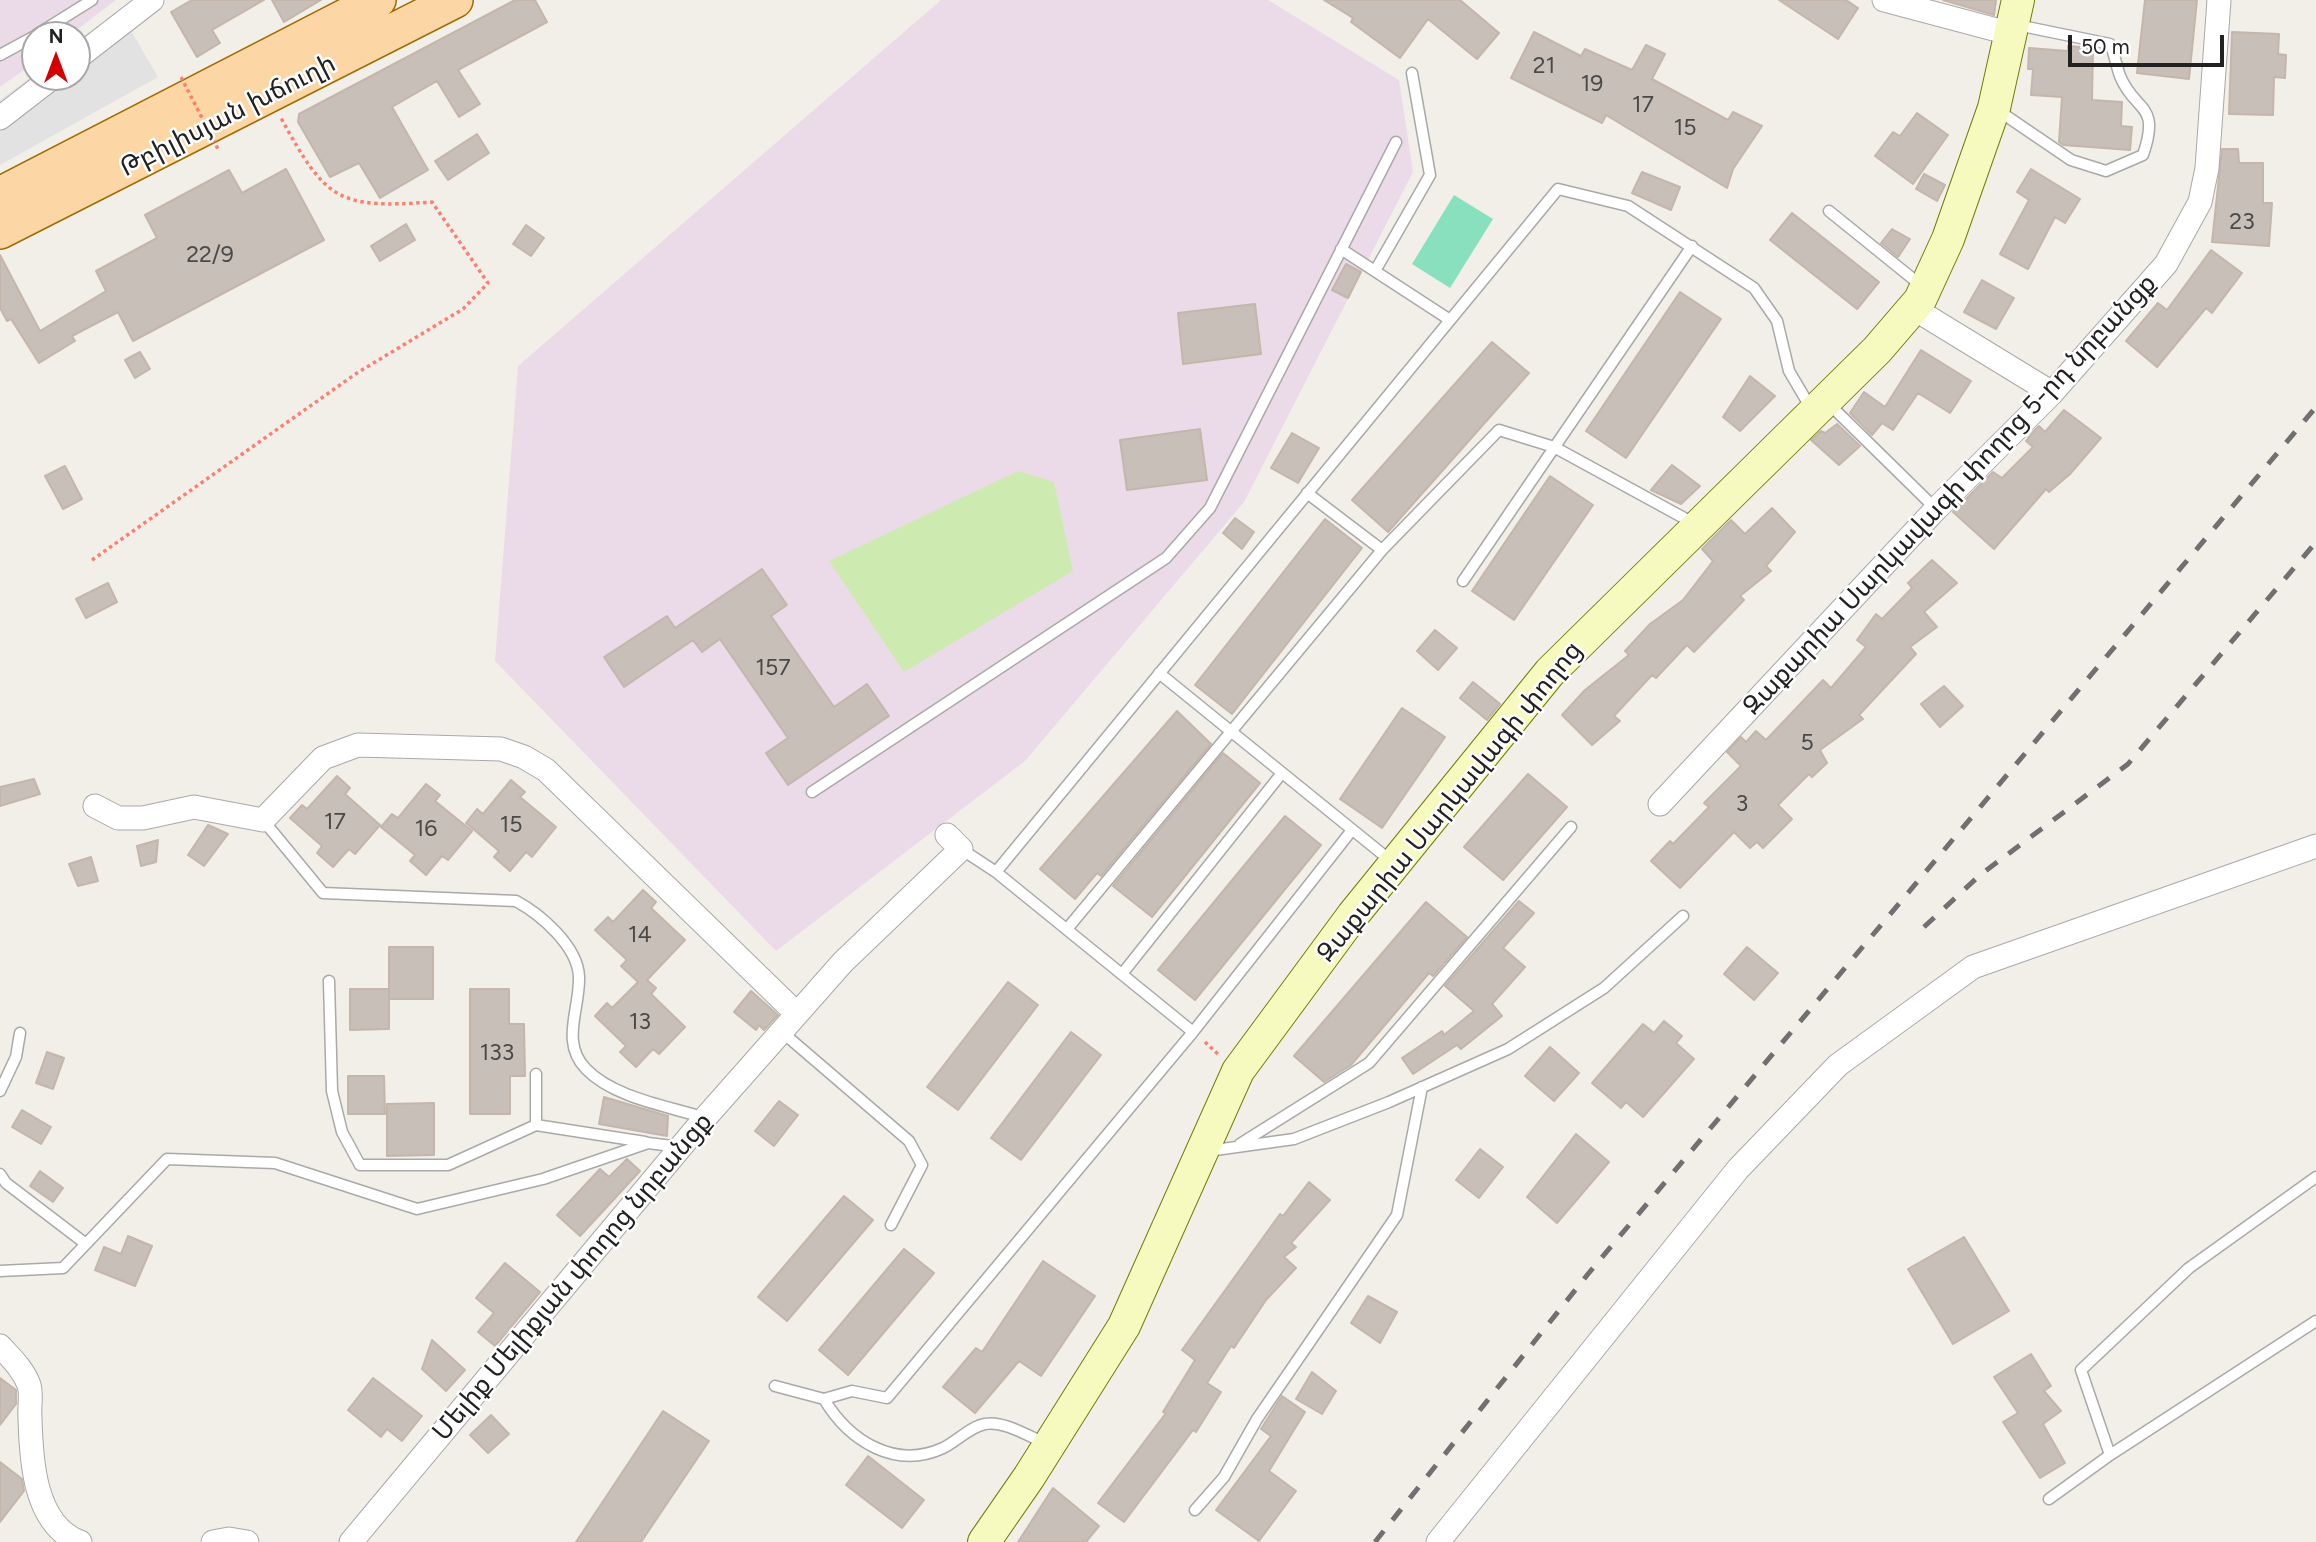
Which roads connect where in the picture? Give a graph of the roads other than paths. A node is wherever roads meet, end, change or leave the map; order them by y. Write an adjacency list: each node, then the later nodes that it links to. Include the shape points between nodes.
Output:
1 (92, 0): 8 (lane)
2 (152, 0): 10 (street)
3 (378, 0): 17 (main road, Թբիլիսյան խճուղի)
4 (455, 0): 19 (main road, Թբիլիսյան խճուղի)
5 (1884, 0): 7 (street)
6 (2219, 0): 25 (street, Զաքարիա Սարկավագի փողոց 5-րդ նրբանցք, via 2207,168 2200,202 2166,264)
7 (2015, 20): 14 (main road, Զաքարիա Սարկավագի փողոց); 14 (lane, via 2110,44 2121,77 2148,112 2150,135 2143,155 2106,171 2071,160)
8 (58, 21)
9 (21, 43): 11 (lane)
10 (91, 47)
11 (0, 55)
12 (1412, 73): 22 (lane, via 1430,175)
13 (35, 91): 15 (street)
14 (1994, 108): 23 (main road, Զաքարիա Սարկավագի փողոց, via 1948,239)
15 (0, 118)
16 (1396, 142): 21 (lane)
17 (0, 195)
18 (1829, 211): 23 (lane)
19 (0, 231)
20 (1692, 246): 24 (lane, via 1628,206 1558,189); 26 (lane, via 1754,288 1777,321 1789,371); 27 (lane)
21 (1341, 248): 22 (lane); 36 (lane, via 1210,508 1166,558)
22 (1375, 271): 24 (lane)
23 (1919, 298): 25 (street); 26 (main road, Զաքարիա Սարկավագի փողոց)
24 (1450, 320): 28 (lane)
25 (2052, 393): 29 (street, Զաքարիա Սարկավագի փողոց 5-րդ նրբանցք)
26 (1820, 406): 29 (lane); 30 (main road, Զաքարիա Սարկավագի փողոց)
27 (1554, 447): 30 (lane); 31 (lane, via 1499,430); 32 (lane)
28 (1307, 493): 31 (lane); 33 (lane)
29 (1936, 509): 37 (street, Զաքարիա Սարկավագի փողոց 5-րդ նրբանցք)
30 (1697, 525): 44 (main road, Զաքարիա Սարկավագի փողոց, via 1550,672)
31 (1382, 550): 34 (lane)
32 (1463, 581)
33 (1159, 673): 34 (lane); 45 (lane)
34 (1230, 731): 35 (lane); 47 (lane)
35 (1282, 772): 41 (lane); 48 (lane)
36 (812, 792)
37 (1660, 804)
38 (95, 806): 39 (street, via 118,818 143,818 194,807)
39 (263, 820): 50 (street, via 323,758 358,745 501,749 524,757 546,770); 57 (lane, via 323,893 516,901 529,908 574,956 579,975 572,1037 577,1059 614,1088)
40 (1571, 827): 60 (lane, via 1369,1063)
41 (1352, 830): 44 (lane); 52 (lane)
42 (954, 842): 45 (lane); 50 (street, Մելիք Մելիքյան փողոց նրբանցք)
43 (2316, 846): 81 (street, via 1973,967 1838,1065 1738,1168)
44 (1395, 864): 62 (main road, Զաքարիա Սարկավագի փողոց, via 1238,1071)
45 (996, 872): 47 (lane)
46 (1683, 916): 55 (lane, via 1604,988 1508,1049)
47 (1067, 929): 48 (lane)
48 (1122, 974): 52 (lane)
49 (329, 981): 58 (lane, via 332,1091 342,1132 360,1166 448,1166)
50 (797, 1014): 51 (street, Մելիք Մելիքյան փողոց նրբանցք)
51 (782, 1032): 57 (street, Մելիք Մելիքյան փողոց նրբանցք); 65 (lane, via 909,1141 922,1166)
52 (1193, 1032): 71 (lane, via 887,1398 852,1391)
53 (20, 1033): 56 (lane, via 16,1057)
54 (536, 1074): 58 (lane)
55 (1422, 1087): 60 (lane, via 1294,1139); 75 (lane, via 1397,1216 1257,1419 1224,1477)
56 (0, 1091)
57 (705, 1118): 61 (street, Մելիք Մելիքյան փողոց նրբանցք)
58 (536, 1125): 59 (lane)
59 (648, 1143): 61 (lane); 66 (lane, via 543,1179 417,1209 275,1163 167,1158)
60 (1235, 1147): 62 (lane)
61 (682, 1148): 79 (street, Մելիք Մելիքյան փողոց նրբանցք)
62 (1203, 1152): 72 (main road, Զաքարիա Սարկավագի փողոց, via 1124,1325)
63 (0, 1174): 66 (lane)
64 (2316, 1177): 73 (lane, via 2189,1268 2081,1370)
65 (891, 1225)
66 (86, 1244): 67 (lane, via 63,1268)
67 (0, 1271)
68 (2316, 1321): 73 (lane)
69 (0, 1346): 76 (street, via 20,1367 30,1388 32,1468 47,1510 69,1538)
70 (775, 1386): 71 (lane)
71 (824, 1399): 72 (lane, via 855,1436 880,1451 906,1457 925,1456 946,1447 982,1424 994,1423)
72 (1049, 1444): 80 (main road, Զաքարիա Սարկավագի փողոց)
73 (2110, 1455): 74 (lane)
74 (2049, 1499)
75 (1195, 1510)
76 (80, 1542)
77 (213, 1542): 78 (street)
78 (247, 1542)
79 (352, 1542)
80 (984, 1542)
81 (1438, 1542)

